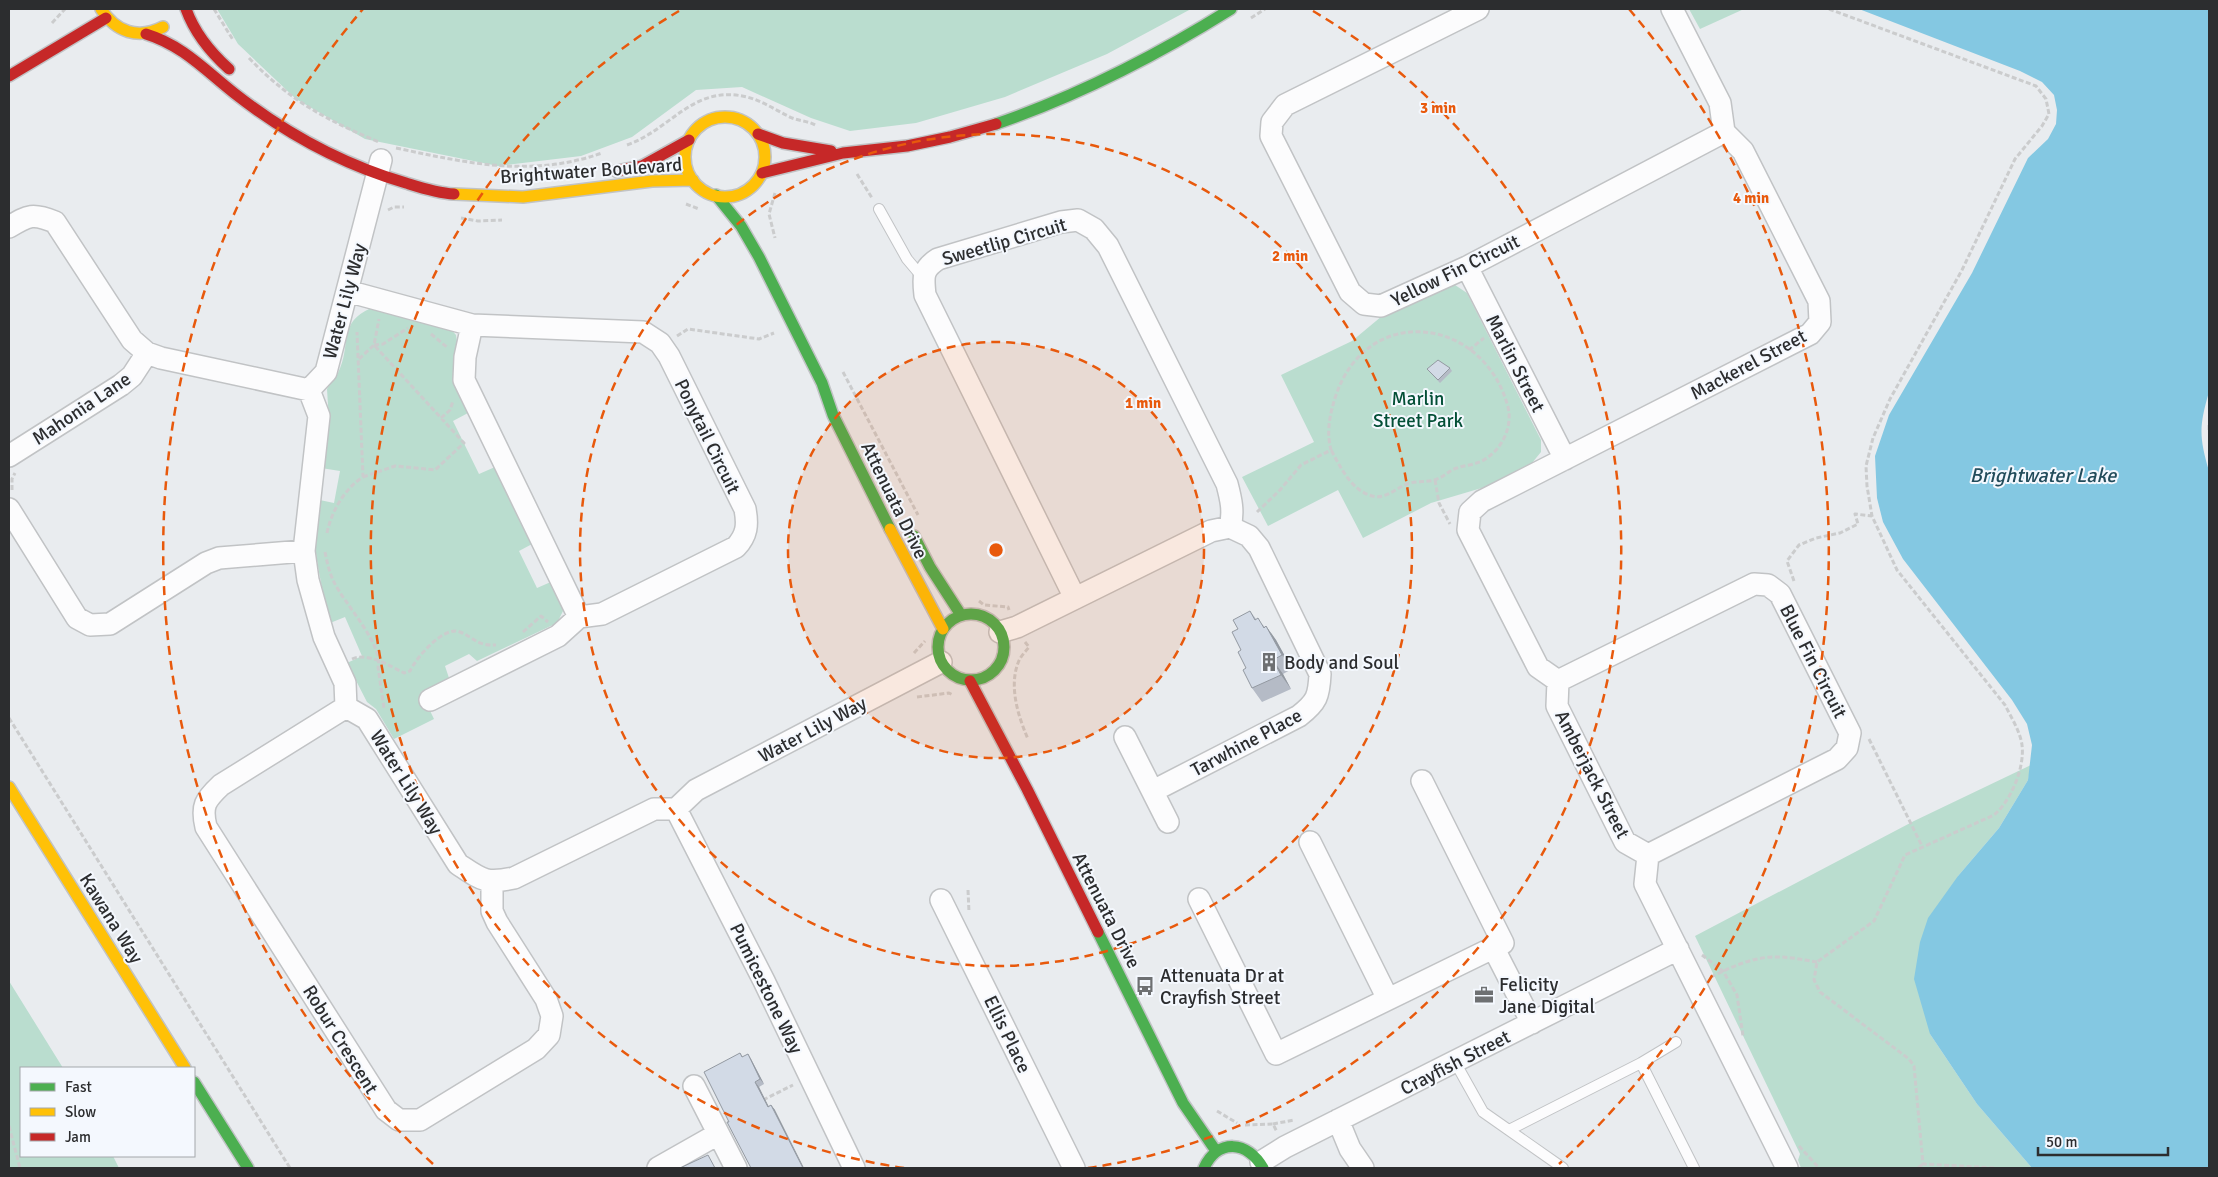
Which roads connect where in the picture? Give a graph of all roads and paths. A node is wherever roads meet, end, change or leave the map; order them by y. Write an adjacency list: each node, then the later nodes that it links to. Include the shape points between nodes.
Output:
1 (186, 9): 13 (street, via 190,25 215,57)
2 (214, 9): 10 (path)
3 (1231, 9): 20 (street, via 1125,71 1039,108 908,146)
4 (1478, 9): 33 (street, Yellow Fin Circuit, via 1285,105 1272,122 1271,136 1350,292 1364,304 1381,306)
5 (1672, 9): 15 (street, via 1720,103)
6 (1829, 9): 62 (path, via 2036,86 2046,99 2049,114 2015,159 1962,270 1890,399 1873,438 1866,466)
7 (103, 13): 9 (street, Brightwater Boulevard, via 124,32); 12 (street)
8 (174, 14): 9 (street, via 157,30)
9 (146, 34): 21 (street, Brightwater Boulevard, via 186,52 235,94 296,137)
10 (238, 46)
11 (248, 56): 21 (path, via 294,99)
12 (9, 76)
13 (238, 76)
14 (822, 131): 18 (path, via 816,125 793,119 755,100 722,94 704,97)
15 (1724, 132): 33 (street, Yellow Fin Circuit); 56 (street, Mackerel Street, via 1743,151 1819,301 1820,322 1810,334)
16 (758, 134): 17 (street, via 738,119 725,117 702,124); 20 (street, via 783,143); 22 (street, via 765,153)
17 (689, 140): 23 (street, Brightwater Boulevard, via 642,166); 25 (street, via 686,163)
18 (625, 145)
19 (608, 151): 21 (path, via 562,163 506,168)
20 (842, 154): 22 (street)
21 (383, 157): 25 (street, Brightwater Boulevard, via 440,192 523,197 652,181); 35 (street, Water Lily Way)
22 (762, 173): 26 (street)
23 (601, 174)
24 (857, 174): 29 (path)
25 (693, 180): 27 (street, via 703,190)
26 (751, 187): 27 (street, via 729,196); 28 (street)
27 (716, 195): 32 (street, Attenuata Drive, via 741,226)
28 (752, 204)
29 (879, 209): 34 (lane, via 907,259)
30 (9, 227): 45 (street, via 23,218 39,215 55,222 132,340)
31 (755, 230): 32 (street, Attenuata Drive)
32 (759, 257): 38 (street, Attenuata Drive)
33 (1467, 267): 56 (street, Marlin Street)
34 (923, 278): 64 (street, Sweetlip Circuit, via 929,265 938,259 1061,222 1078,220 1094,229 1108,246 1228,484 1233,517); 70 (street, Sweetlip Circuit, via 925,295)
35 (347, 291): 37 (street, Water Lily Way); 39 (street, Ponytail Circuit)
36 (380, 312): 43 (path)
37 (340, 316): 46 (path, via 357,321); 48 (street, Water Lily Way, via 326,372)
38 (792, 324): 42 (path, via 759,340 688,329); 47 (street, Attenuata Drive)
39 (472, 325): 42 (street, Ponytail Circuit, via 643,332); 72 (street, via 464,380)
40 (410, 327): 43 (path, via 384,344)
41 (424, 328): 44 (path)
42 (660, 344): 72 (street, Ponytail Circuit, via 669,356 745,510 745,536 736,547 602,614)
43 (374, 345): 46 (path); 51 (path)
44 (450, 352)
45 (147, 353): 48 (street); 55 (street, Mahonia Lane, via 132,376 121,385)
46 (358, 359): 57 (path)
47 (822, 383): 50 (street, Attenuata Drive); 74 (street, Attenuata Drive, via 833,415)
48 (308, 390): 68 (street, via 319,416)
49 (453, 398): 51 (path, via 450,410)
50 (844, 412)
51 (441, 418): 57 (path, via 464,443 435,470 395,466)
52 (2209, 425): 53 (path)
53 (2209, 432)
54 (1331, 450): 58 (path, via 1351,482 1370,496 1388,495 1407,484); 58 (path, via 1329,428 1338,387 1360,353 1390,336 1412,331 1431,332 1469,350 1481,361 1491,372 1508,408 1504,440 1496,450 1484,460 1457,468); 60 (path, via 1301,465)
55 (9, 456)
56 (1564, 459): 61 (street, Mackerel Street, via 1482,501)
57 (363, 477): 66 (path, via 343,495)
58 (1435, 480): 65 (path, via 1439,504)
59 (9, 509): 68 (street, via 77,618 90,625 110,624 219,558)
60 (1257, 512)
61 (1470, 512): 83 (street, Amberjack Street, via 1468,530 1538,666)
62 (1872, 516): 69 (path, via 1856,514 1858,524 1799,545 1787,561 1795,583); 101 (path, via 1897,570 2005,706 2022,745 2018,776 2003,807 1994,815)
63 (907, 523): 71 (street, Attenuata Drive)
64 (1230, 527): 70 (street, via 1211,531); 97 (street, Tarwhine Place, via 1249,536 1259,548 1320,674 1319,693 1312,706 1299,716)
65 (1452, 529)
66 (326, 538)
67 (324, 547): 79 (path, via 334,582 374,647)
68 (304, 551): 81 (street, via 308,580 324,638)
69 (1780, 594): 83 (street, Blue Fin Circuit, via 1768,585 1754,584); 102 (street, Blue Fin Circuit, via 1850,733 1847,748 1837,759)
70 (1075, 598): 75 (street, via 1018,627)
71 (961, 615): 74 (street); 75 (street, via 984,617)
72 (579, 617): 86 (street, via 558,636)
73 (550, 624): 76 (path, via 541,616)
74 (943, 629): 80 (street, via 938,639)
75 (1000, 632): 82 (street, via 1003,656 991,680)
76 (518, 636)
77 (1025, 642): 93 (path, via 1029,647 1018,661 1015,694 1019,719)
78 (498, 644): 79 (path, via 484,645 455,630 448,632 415,660 410,671 404,673)
79 (379, 662): 81 (path, via 358,656); 88 (path)
80 (941, 662): 82 (street, via 948,672); 98 (street, Water Lily Way, via 696,790)
81 (337, 667): 87 (street, via 345,683)
82 (970, 681): 96 (street, Attenuata Drive)
83 (1558, 682): 102 (street, Amberjack Street, via 1557,706 1625,842)
84 (915, 697): 85 (path, via 949,693)
85 (959, 698)
86 (430, 700)
87 (346, 707): 103 (street, Water Lily Way, via 368,719 458,864 478,878); 103 (street, Robur Crescent, via 221,785 209,797 203,812 206,828 386,1110 399,1120 420,1120 536,1049 549,1035 552,1016 546,999 492,911)
88 (386, 713)
89 (9, 718): 136 (path)
90 (1005, 722): 96 (street, Attenuata Drive)
91 (1865, 730): 101 (path)
92 (1125, 737): 97 (street)
93 (1029, 743)
94 (1422, 781): 106 (street, via 1502,942)
95 (9, 787): 117 (street, Kawana Way)
96 (1027, 789): 131 (street, Attenuata Drive, via 1183,1102)
97 (1152, 791): 99 (street)
98 (676, 809): 103 (street, via 654,809 514,878); 139 (street, Pumicestone Way)
99 (1168, 822)
100 (1310, 842): 111 (street)
101 (1922, 846): 108 (path, via 1905,854 1874,921)
102 (1648, 855): 107 (street, Amberjack Street, via 1645,884)
103 (492, 882)
104 (1199, 899): 111 (street, via 1276,1054)
105 (941, 900): 140 (street, Ellis Place)
106 (1493, 947): 111 (street); 112 (street)
107 (1687, 950): 109 (path, via 1706,957); 112 (street, Crayfish Street); 145 (street, Amberjack Street)
108 (1817, 962): 109 (path, via 1779,956); 132 (path, via 1814,980 1820,992 1914,1066)
109 (1723, 971): 110 (path); 114 (path, via 1737,995)
110 (1706, 979)
111 (1388, 999)
112 (1532, 1022): 115 (street, Crayfish Street)
113 (1676, 1042): 116 (lane)
114 (1747, 1044)
115 (1455, 1062): 124 (street, Crayfish Street); 127 (lane, via 1483,1112)
116 (1640, 1063): 127 (lane); 144 (lane)
117 (184, 1067)
118 (798, 1082): 121 (path)
119 (195, 1084): 135 (street)
120 (694, 1086): 129 (street)
121 (762, 1101)
122 (1214, 1109): 125 (path, via 1234,1123)
123 (1297, 1119): 125 (path)
124 (1338, 1120): 133 (street, Crayfish Street, via 1285,1146); 142 (street)
125 (1273, 1124): 128 (path)
126 (9, 1126): 134 (path)
127 (1509, 1130): 143 (lane)
128 (1276, 1131)
129 (718, 1134): 137 (street); 138 (street)
130 (1797, 1144): 146 (path)
131 (1216, 1151): 133 (street, via 1236,1146 1250,1151); 141 (street)
132 (1924, 1164): 147 (path); 148 (path)
133 (1262, 1165)
134 (20, 1168)
135 (248, 1168)
136 (290, 1168)
137 (658, 1168)
138 (736, 1168)
139 (854, 1168)
140 (1074, 1168)
141 (1204, 1168)
142 (1362, 1168)
143 (1562, 1168)
144 (1694, 1168)
145 (1787, 1168)
146 (1819, 1168)
147 (1918, 1168)
148 (1995, 1168)

